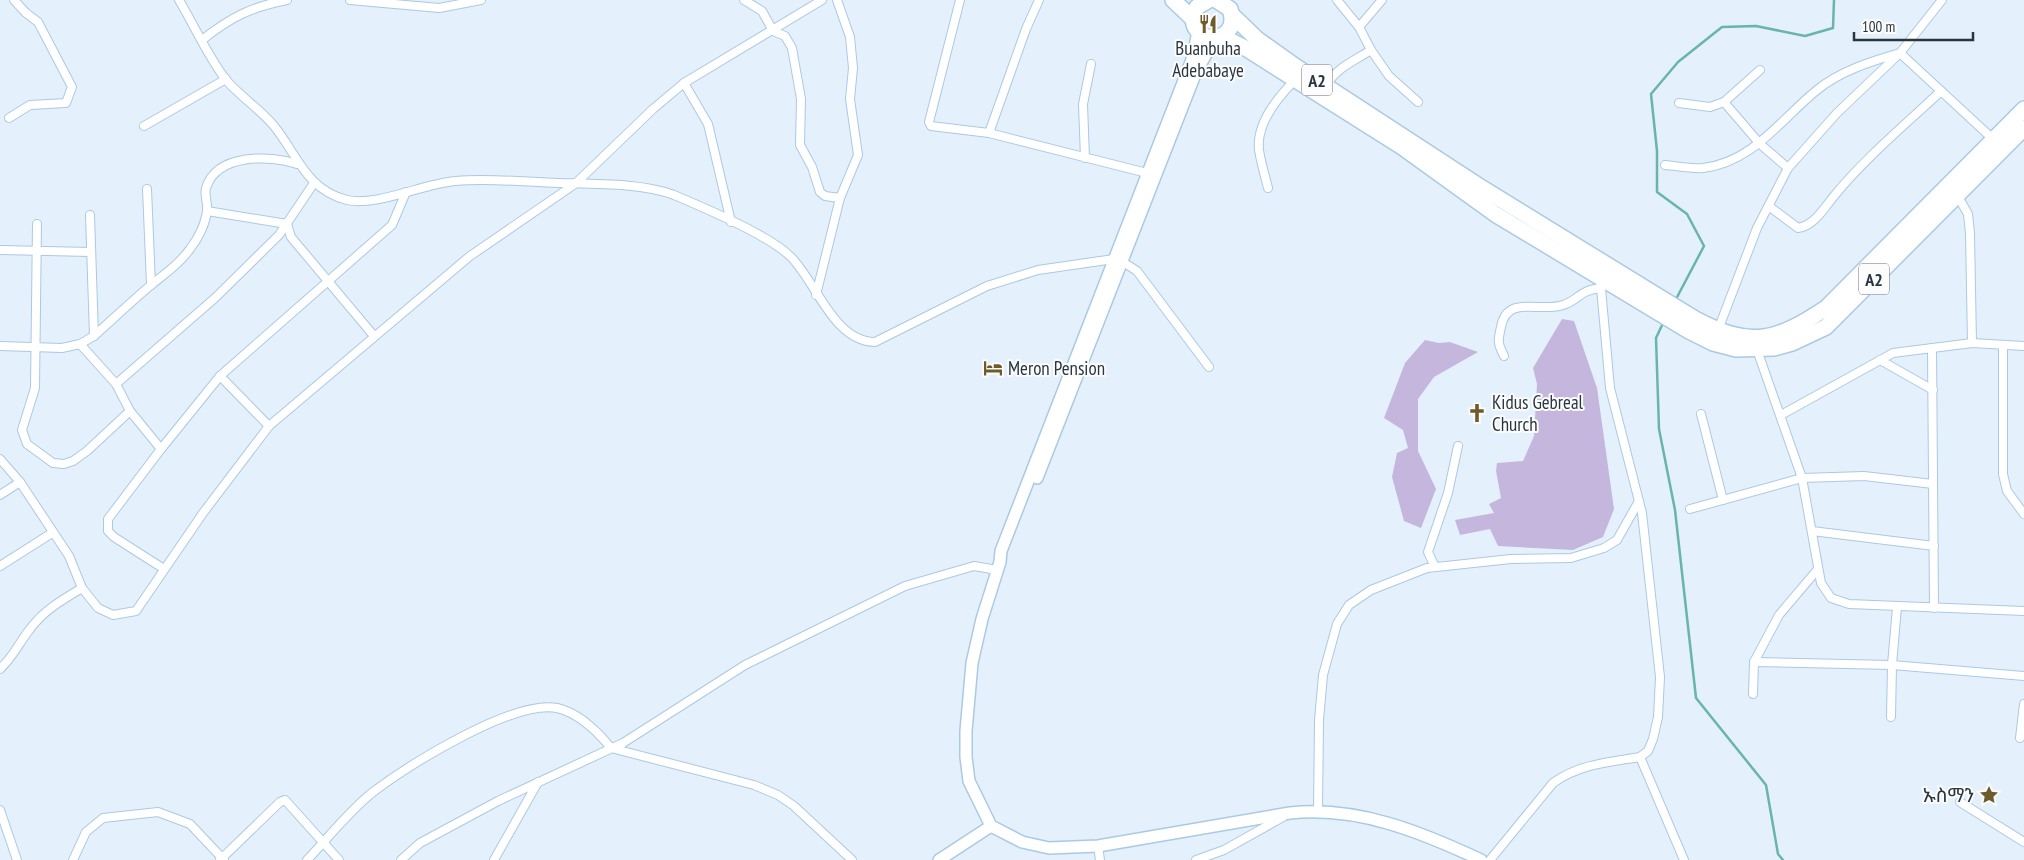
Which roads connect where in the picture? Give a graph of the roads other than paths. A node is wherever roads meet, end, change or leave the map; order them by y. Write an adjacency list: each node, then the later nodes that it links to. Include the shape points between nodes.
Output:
1 (14, 0): 36 (street, via 38,22 72,87 66,104 30,105)
2 (179, 0): 22 (street)
3 (287, 0): 22 (street, via 238,14)
4 (350, 0): 5 (street, via 439,8)
5 (481, 0)
6 (744, 0): 20 (street, via 762,11)
7 (822, 0): 20 (street)
8 (837, 0): 54 (street, via 850,37 853,68 850,99 858,155)
9 (960, 0): 39 (street, via 929,122 936,129)
10 (1039, 0): 39 (street)
11 (1173, 0): 18 (highway, A2)
12 (1208, 0): 18 (highway, via 1197,7)
13 (1216, 0): 17 (highway, A2)
14 (1337, 0): 19 (street)
15 (1382, 0): 19 (street)
16 (1942, 0): 24 (street)
17 (1232, 8): 21 (highway, via 1230,28); 30 (highway, A2, via 1257,39)
18 (1196, 25): 21 (highway, A2, via 1202,35); 47 (street, via 1193,57)
19 (1359, 27): 23 (street)
20 (773, 31): 29 (street); 54 (street, via 785,36 792,48 801,99 800,145 820,192)
21 (1218, 37): 28 (highway, A2, via 1247,49); 47 (street, via 1196,72)
22 (202, 40): 27 (street)
23 (1371, 50): 30 (street, via 1340,69); 32 (street, via 1389,76)
24 (1900, 52): 31 (street); 42 (street, via 1863,64 1818,88); 46 (street, via 1837,113)
25 (1091, 64): 43 (street, via 1084,104)
26 (1760, 70): 33 (street)
27 (226, 79): 37 (street); 44 (street, via 271,122 288,143)
28 (1296, 80): 41 (highway, A2); 50 (street, via 1281,94 1262,126 1259,148)
29 (684, 83): 49 (street); 58 (street, via 708,124)
30 (1326, 86): 41 (highway, A2)
31 (1941, 91): 40 (street); 55 (street, via 1853,174 1813,221 1798,228)
32 (1418, 102)
33 (1724, 102): 34 (street, via 1710,107); 42 (street)
34 (1679, 103)
35 (2024, 109): 40 (highway, A2)
36 (9, 118)
37 (144, 126)
38 (2024, 128): 52 (highway, A2)
39 (989, 133): 43 (street)
40 (1994, 140): 52 (highway, A2)
41 (1404, 143): 65 (highway, A2)
42 (1760, 144): 45 (street, via 1736,160 1702,168); 46 (street)
43 (1085, 158): 47 (street)
44 (297, 164): 48 (street); 56 (street, via 270,158 231,162 213,174 206,189)
45 (1665, 165)
46 (1788, 168): 55 (street)
47 (1151, 175): 64 (street)
48 (314, 183): 53 (street, via 346,200 364,201); 60 (street)
49 (575, 184): 53 (street, via 455,181); 58 (street, via 624,185 672,194); 70 (street, via 470,256)
50 (1268, 188)
51 (146, 189): 67 (street)
52 (1953, 190): 72 (street, via 1968,214); 74 (highway, A2, via 1826,308 1800,326)
53 (406, 192): 66 (street, via 392,226)
54 (840, 198): 68 (street)
55 (1770, 207): 71 (street, via 1757,228)
56 (207, 211): 60 (street); 67 (street, via 192,247 178,265)
57 (90, 215): 63 (street)
58 (732, 222): 68 (street, via 771,240 792,258)
59 (37, 224): 62 (street)
60 (287, 224): 66 (street, via 291,237); 84 (street, via 215,298)
61 (0, 250): 62 (street)
62 (37, 252): 63 (street); 76 (street)
63 (91, 252): 69 (street)
64 (1118, 261): 68 (street, via 1038,270 987,286 876,342 863,342 848,332); 82 (street, via 1137,271); 105 (street, via 1001,551)
65 (1606, 279): 71 (highway, A2, via 1645,296); 80 (street, via 1562,306 1506,311 1497,342); 98 (street, via 1610,388)
66 (330, 281): 70 (street); 83 (street)
67 (151, 286): 69 (street)
68 (816, 295)
69 (94, 336): 73 (street)
70 (374, 336): 89 (street)
71 (1715, 337): 74 (highway, A2, via 1729,335)
72 (1972, 342): 77 (street); 79 (street)
73 (80, 344): 76 (street, via 62,348); 84 (street)
74 (1755, 344): 88 (street)
75 (0, 346): 76 (street)
76 (37, 346): 86 (street, via 35,388 22,430 26,444 38,454 53,463 73,461)
77 (2002, 346): 78 (street); 100 (street, via 2003,474 2007,491)
78 (2024, 346)
79 (1932, 348): 81 (street, via 1893,353); 85 (street)
80 (1504, 356)
81 (1880, 360): 85 (street); 88 (street)
82 (1209, 366)
83 (220, 376): 89 (street); 91 (street)
84 (116, 384): 86 (street)
85 (1932, 390): 95 (street)
86 (130, 411): 91 (street)
87 (1701, 414): 97 (street)
88 (1781, 415): 93 (street)
89 (269, 426): 108 (street)
90 (1458, 446): 106 (street, via 1448,493 1428,552)
91 (161, 449): 108 (street, via 108,519 107,526 114,537)
92 (0, 459): 94 (street)
93 (1802, 478): 95 (street, via 1864,476); 97 (street); 101 (street)
94 (20, 482): 96 (street); 102 (street)
95 (1933, 484): 103 (street)
96 (0, 495)
97 (1722, 500): 99 (street)
98 (1639, 501): 106 (street, via 1617,540 1604,548 1571,558 1511,559); 122 (street, via 1660,677 1658,718 1653,739 1648,751)
99 (1690, 509)
100 (2024, 514)
101 (1812, 531): 103 (street); 107 (street)
102 (52, 534): 104 (street); 109 (street, via 69,556)
103 (1934, 546): 111 (street)
104 (0, 566)
105 (998, 566): 121 (street, via 974,566 905,586 745,665); 128 (street, via 972,663 966,731 969,781)
106 (1435, 567): 126 (street, via 1371,590 1349,605 1338,624 1323,675)
107 (1818, 569): 110 (street, via 1825,592 1840,602); 113 (street, via 1779,614)
108 (164, 570): 109 (street, via 136,610 125,614 113,615 98,608)
109 (82, 588): 115 (street, via 43,613 12,659)
110 (1897, 607): 111 (street); 114 (street)
111 (1934, 608): 112 (street)
112 (2024, 611)
113 (1754, 662): 114 (street); 117 (street)
114 (1892, 665): 116 (street); 119 (street)
115 (0, 669)
116 (2024, 676)
117 (1753, 694)
118 (2024, 704): 120 (street)
119 (1892, 717)
120 (2020, 738)
121 (611, 748): 123 (street); 130 (street, via 597,731 580,719 558,708 536,708 484,726 425,758 372,793); 139 (street, via 745,783 778,795)
122 (1640, 756): 144 (street, via 1566,773); 145 (street)
123 (538, 782): 137 (street, via 420,843); 138 (street)
124 (1960, 802): 129 (street)
125 (0, 810): 133 (street)
126 (1318, 810): 127 (street); 143 (street, via 1378,820 1420,832)
127 (1290, 813): 131 (street); 142 (street, via 1224,850)
128 (991, 826): 131 (street, via 1022,842 1049,848); 140 (street)
129 (2024, 842)
130 (323, 843): 132 (street, via 285,800); 135 (street); 136 (street)
131 (1098, 846): 141 (street)
132 (222, 859): 134 (street, via 190,824 158,812 103,818 86,832)
133 (17, 860)
134 (73, 860)
135 (306, 860)
136 (339, 860)
137 (401, 860)
138 (494, 860)
139 (852, 860)
140 (939, 860)
141 (1100, 860)
142 (1196, 860)
143 (1481, 860)
144 (1490, 860)
145 (1684, 860)

